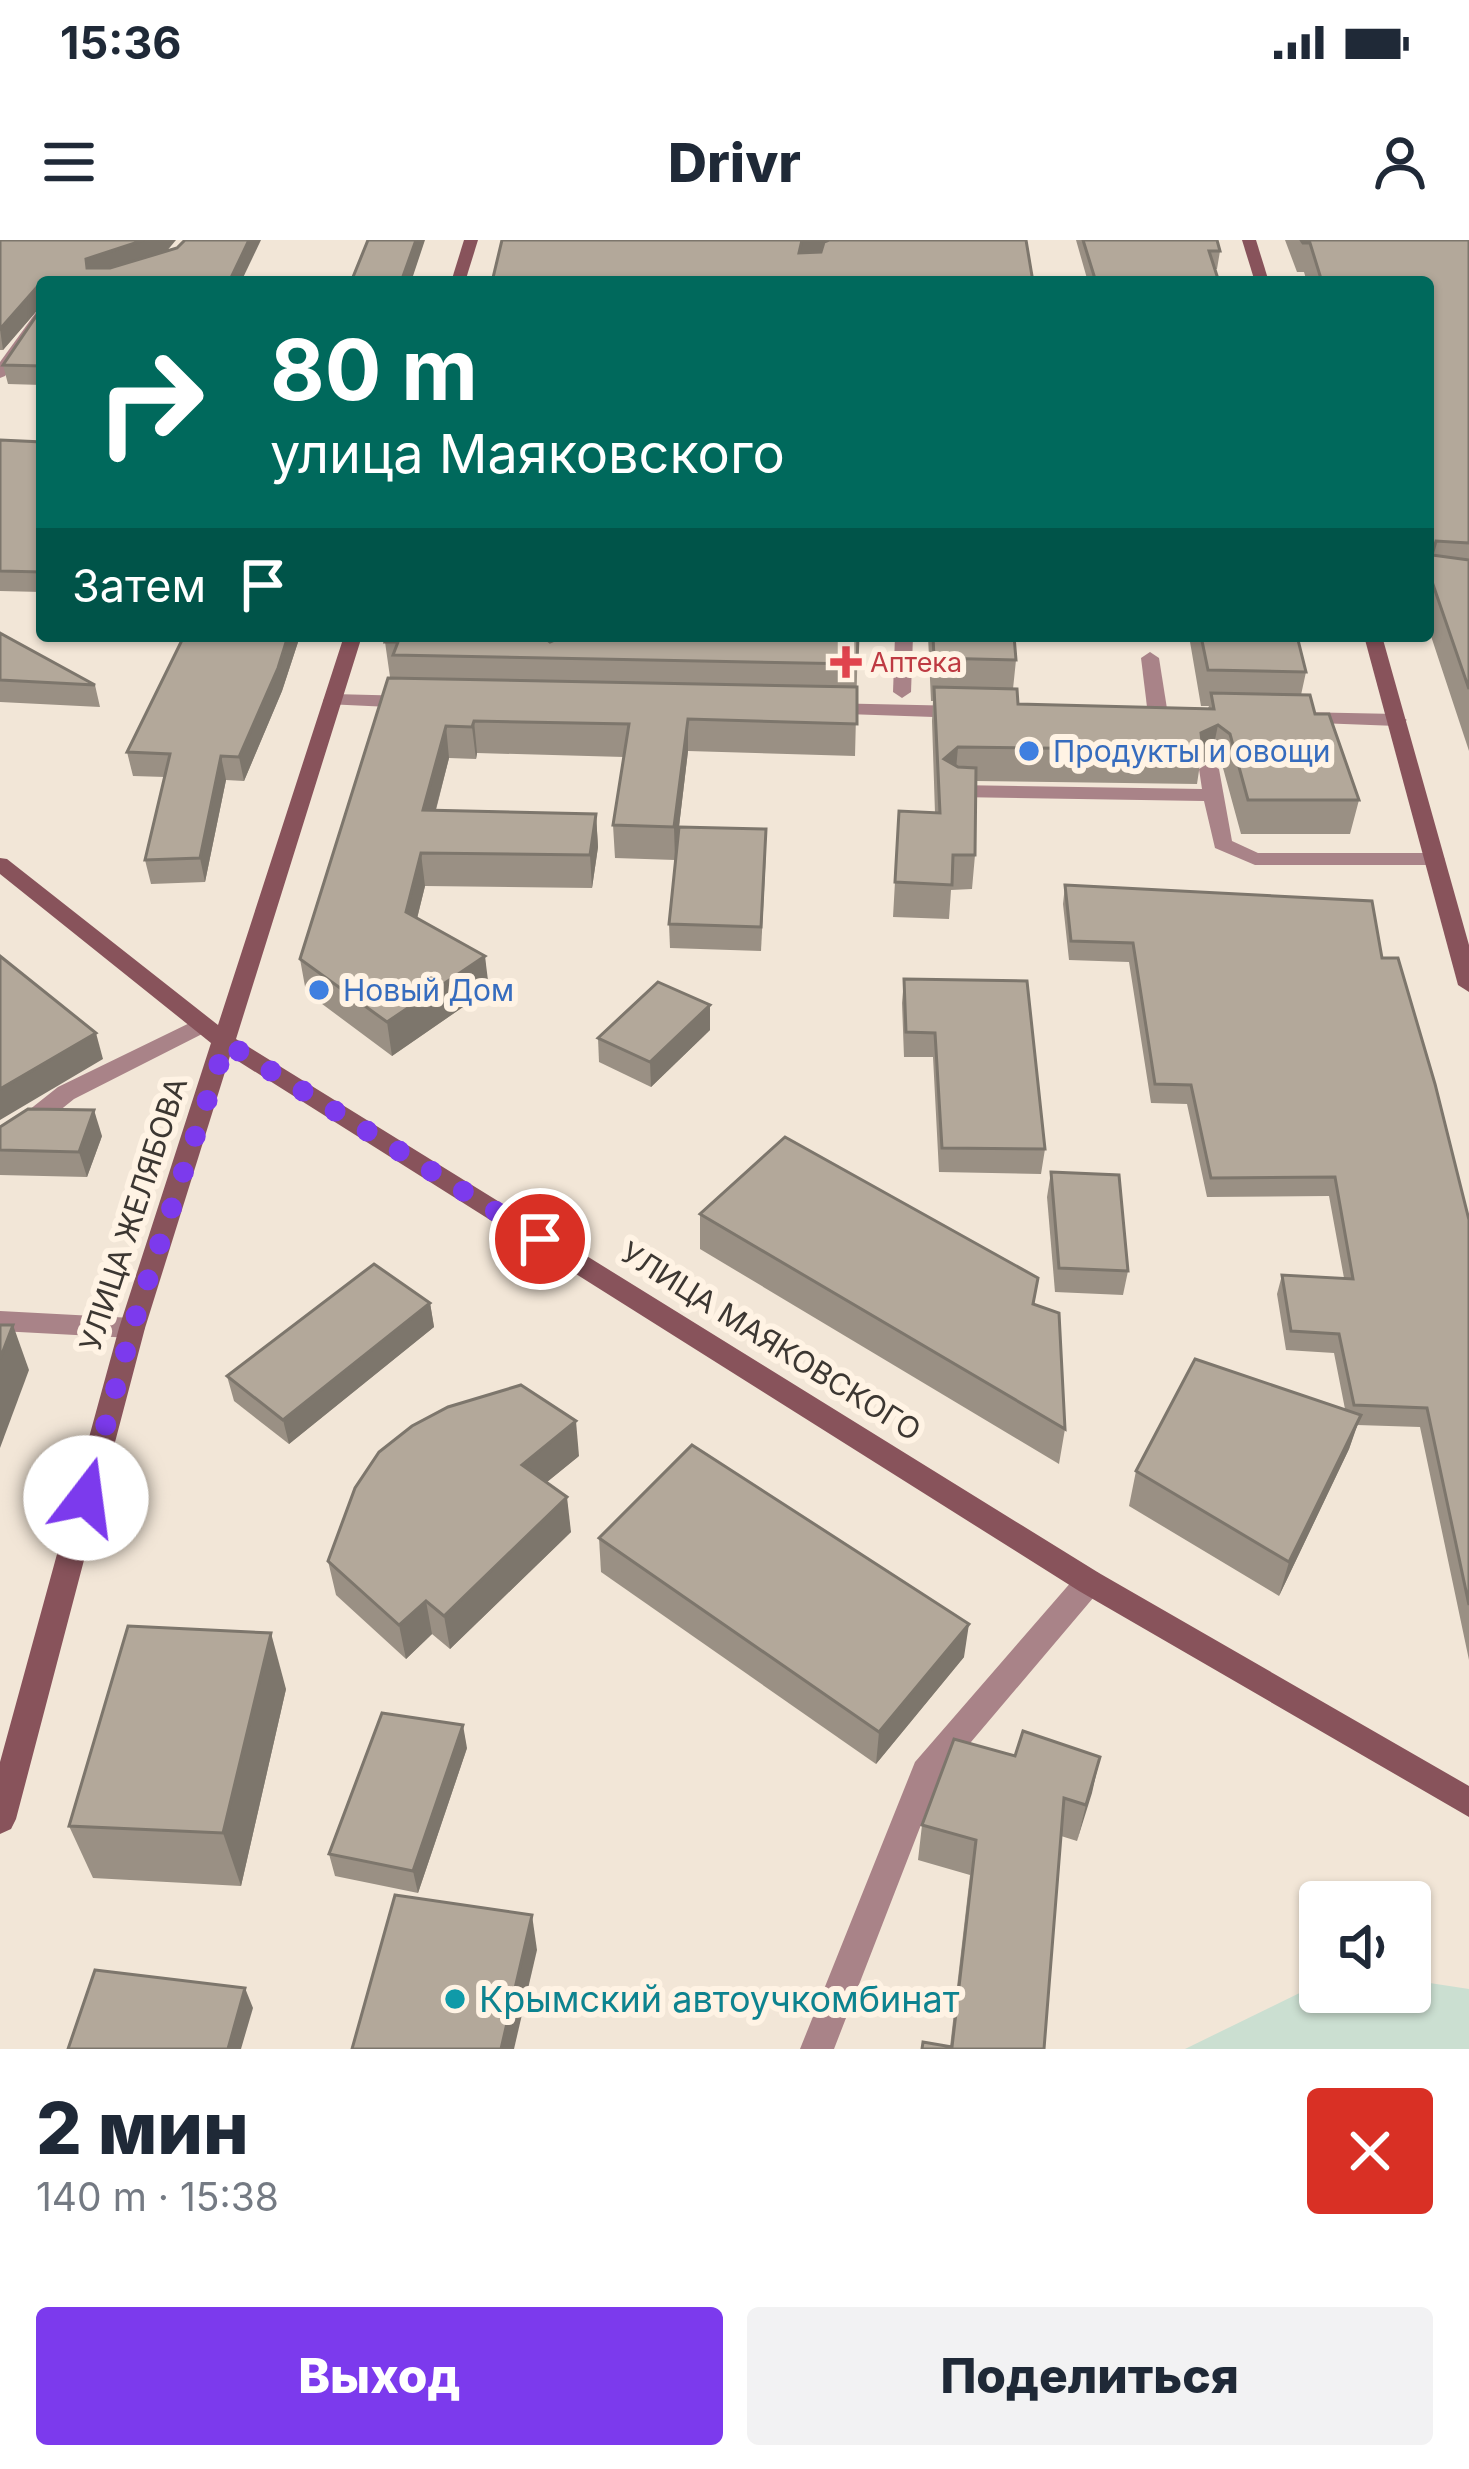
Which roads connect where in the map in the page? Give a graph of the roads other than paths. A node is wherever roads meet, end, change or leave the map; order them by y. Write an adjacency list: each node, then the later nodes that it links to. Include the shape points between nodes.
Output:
1 (471, 240): 3 (main road)
2 (1249, 240): 4 (main road)
3 (460, 276)
4 (1260, 276)
5 (36, 322): 6 (street)
6 (0, 373)
7 (351, 642): 12 (main road, УЛИЦА ЖЕЛЯБОВА)
8 (904, 642): 11 (street)
9 (1375, 642): 20 (main road)
10 (1150, 658): 17 (street)
11 (902, 692)
12 (333, 700): 13 (street); 28 (main road, УЛИЦА ЖЕЛЯБОВА)
13 (442, 702)
14 (800, 709): 15 (street)
15 (991, 712)
16 (1134, 715): 17 (street)
17 (1158, 716): 18 (street)
18 (1182, 716)
19 (1278, 718): 20 (street)
20 (1397, 720): 24 (main road)
21 (1209, 769): 23 (street)
22 (955, 791): 23 (street)
23 (1213, 795): 24 (street, via 1222,844 1255,859)
24 (1435, 859): 26 (main road)
25 (0, 864): 27 (main road, УЛИЦА МАЯКОВСКОГО)
26 (1469, 985)
27 (202, 1025): 28 (main road, УЛИЦА МАЯКОВСКОГО); 29 (street, via 66,1093)
28 (226, 1043): 31 (main road, УЛИЦА ЖЕЛЯБОВА); 32 (main road, УЛИЦА МАЯКОВСКОГО)
29 (0, 1146)
30 (0, 1322): 31 (street)
31 (132, 1328): 34 (main road, УЛИЦА ЖЕЛЯБОВА)
32 (1089, 1582): 33 (main road, УЛИЦА МАЯКОВСКОГО); 35 (street, via 926,1772)
33 (1469, 1803)
34 (0, 1820)
35 (817, 2049)

